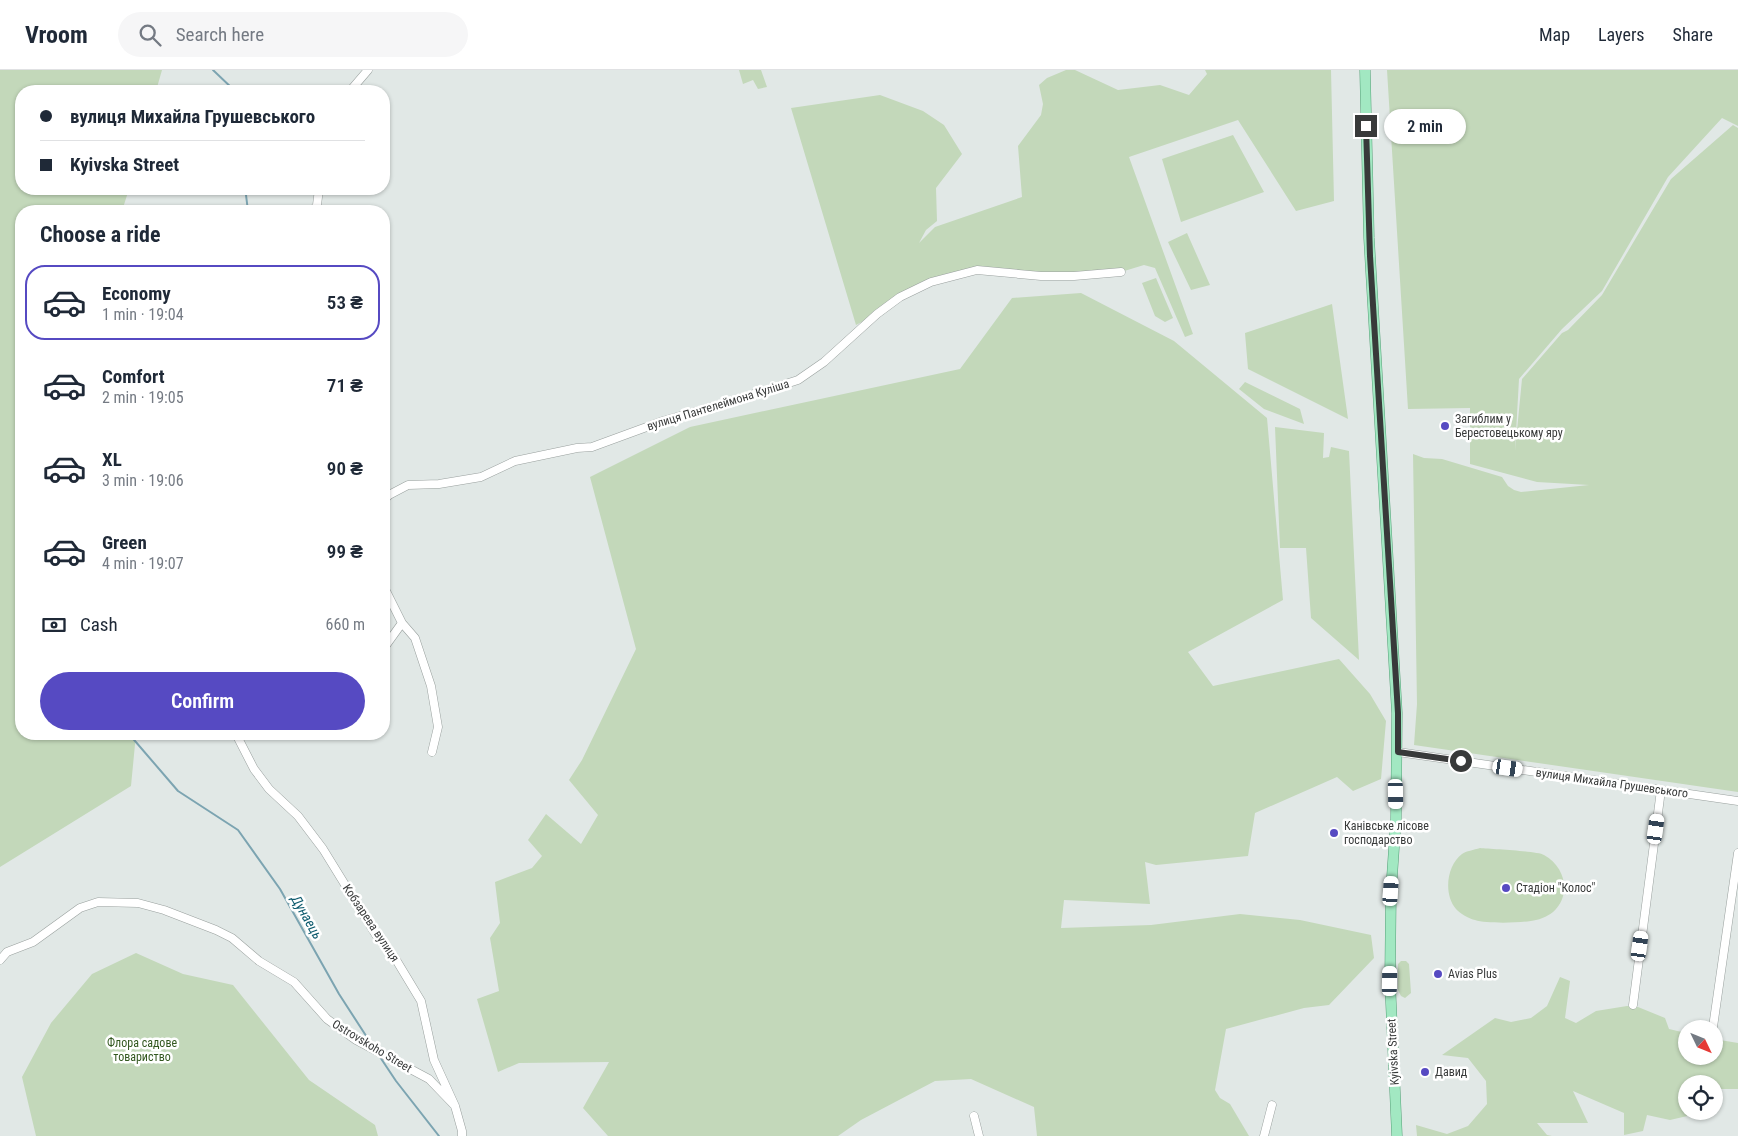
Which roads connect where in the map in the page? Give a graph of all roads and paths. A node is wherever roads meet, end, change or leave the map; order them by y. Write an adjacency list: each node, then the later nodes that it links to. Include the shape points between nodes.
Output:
1 (368, 70): 3 (street)
2 (1365, 70): 11 (main road, Kyivska Street, via 1369,238)
3 (355, 85)
4 (1121, 272): 5 (street, вулиця Пантелеймона Куліша, via 1041,276 977,270 931,282 900,297 876,314 824,362 798,380 662,421 592,447 515,461 481,477 408,485)
5 (390, 494)
6 (390, 599): 7 (street)
7 (402, 623): 8 (street); 10 (street, via 415,638 431,686 438,726)
8 (390, 640)
9 (239, 740): 19 (street, Кобзарева вулиця, via 269,789 298,816 323,849 421,1001 434,1060)
10 (432, 752)
11 (1398, 752): 12 (street, вулиця Михайла Грушевського); 24 (main road, Kyivska Street, via 1390,981)
12 (1661, 790): 13 (street, вулиця Михайла Грушевського); 16 (street)
13 (1738, 801)
14 (1738, 853): 17 (street)
15 (0, 960): 19 (street, Ostrovskoho Street, via 7,952 33,942 80,908 98,902 138,903 164,910 232,938 259,961 294,982 327,1020 356,1040 429,1079)
16 (1633, 1005)
17 (1714, 1020)
18 (1272, 1105): 23 (street)
19 (455, 1106): 21 (street, Кобзарева вулиця)
20 (974, 1116): 22 (street)
21 (462, 1136)
22 (979, 1136)
23 (1264, 1136)
24 (1397, 1136)

